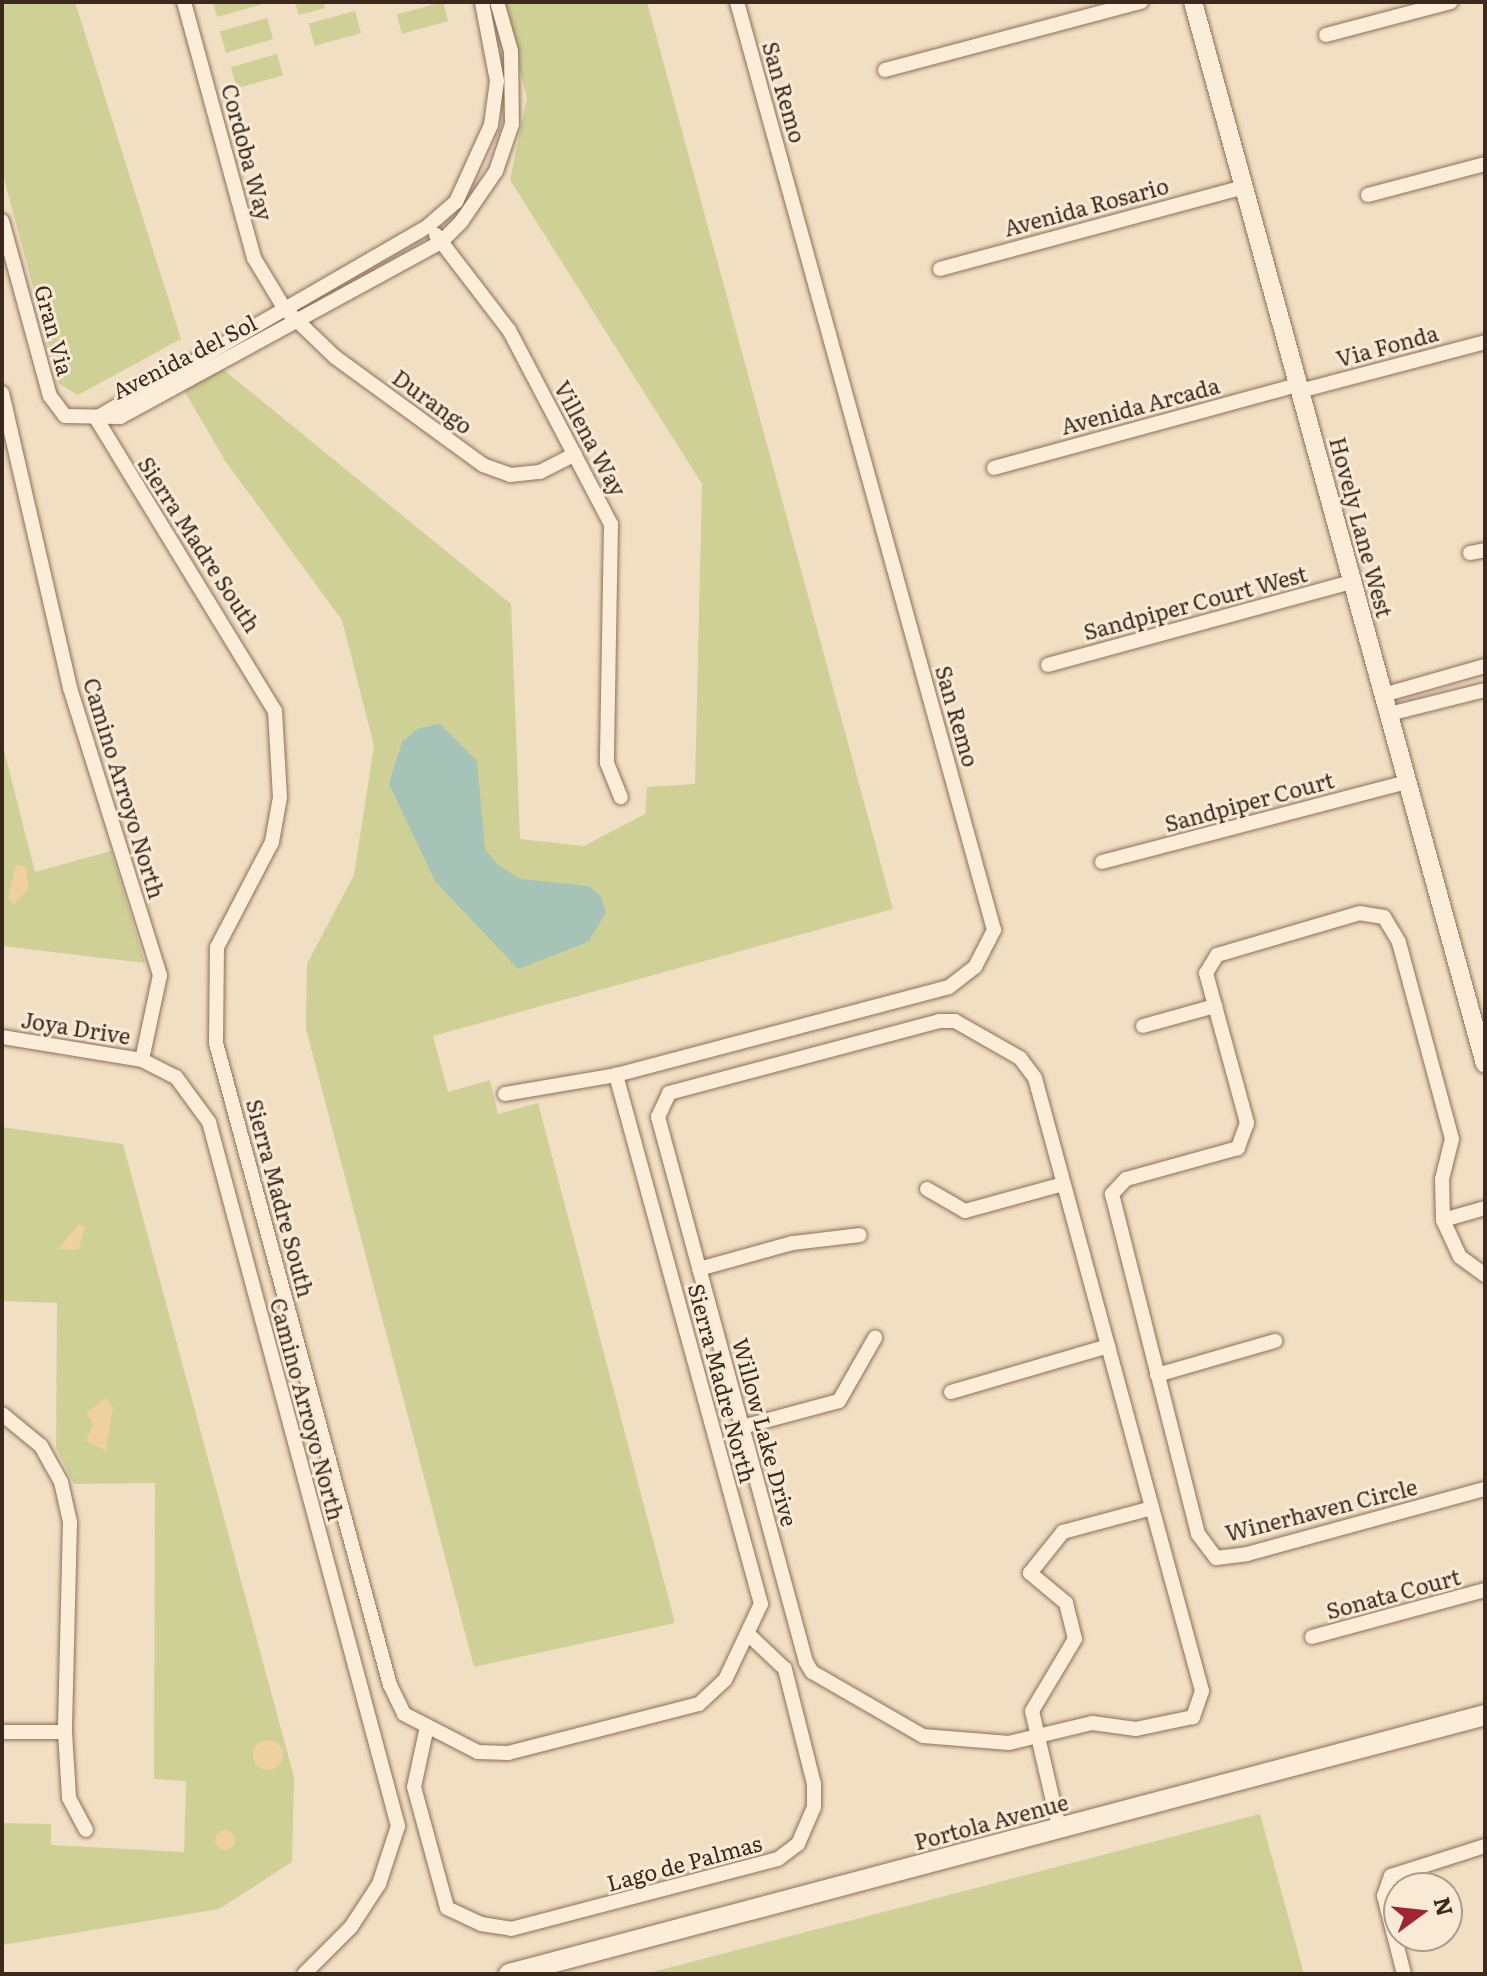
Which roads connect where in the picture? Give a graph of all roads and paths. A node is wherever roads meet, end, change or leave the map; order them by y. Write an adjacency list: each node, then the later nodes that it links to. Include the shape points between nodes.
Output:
1 (184, 2): 17 (street, Cordoba Way, via 254,258)
2 (482, 2): 14 (street, Avenida del Sol, via 497,81 491,125 456,202)
3 (497, 2): 15 (street, Avenida del Sol, via 511,51 512,124 496,171)
4 (737, 2): 39 (street, San Remo, via 994,930 975,967 949,987)
5 (1141, 2): 9 (street)
6 (1193, 2): 11 (street, Hovely Lane West)
7 (1451, 2): 8 (street)
8 (1326, 35)
9 (885, 70)
10 (1485, 164): 12 (street)
11 (1244, 187): 16 (street, Avenida Rosario); 20 (street, Hovely Lane West)
12 (1368, 195)
13 (2, 221): 22 (street, Gran Via, via 50,396 65,416)
14 (428, 226): 15 (street, Villena Way); 17 (street, Avenida del Sol)
15 (441, 242): 18 (street, Avenida del Sol); 23 (street, Villena Way, via 509,330)
16 (940, 269)
17 (284, 308): 18 (street, Durango); 22 (street, Avenida del Sol)
18 (298, 322): 22 (street, Avenida del Sol, via 120,417); 23 (street, Durango, via 483,465 510,475 540,472)
19 (1485, 342): 20 (street, Via Fonda)
20 (1299, 388): 24 (street, Avenida Arcada); 25 (street, Hovely Lane West)
21 (2, 393): 37 (street, Camino Arroyo North, via 70,688 160,975)
22 (96, 418): 62 (street, Sierra Madre South, via 275,711 280,797 272,842 217,947 216,1043 390,1685 404,1714)
23 (575, 454): 32 (street, Villena Way, via 611,524 607,763)
24 (994, 468)
25 (1352, 582): 26 (street, Sandpiper Court West); 29 (street, Hovely Lane West)
26 (1048, 665)
27 (1485, 666): 29 (street)
28 (1485, 690): 30 (street)
29 (1383, 695): 30 (street, Hovely Lane West)
30 (1389, 714): 31 (street, Hovely Lane West)
31 (1407, 782): 33 (street, Sandpiper Court); 38 (street, Hovely Lane West)
32 (621, 797)
33 (1102, 862)
34 (1215, 1006): 35 (street); 44 (street, via 1206,973 1217,955 1360,913 1384,917 1399,942 1452,1139 1442,1179); 51 (street, via 1247,1123 1238,1148 1126,1179 1112,1194)
35 (1143, 1026)
36 (2, 1037): 37 (street, Joya Drive)
37 (142, 1060): 69 (street, Camino Arroyo North, via 176,1077 209,1122 398,1826 379,1884 335,1946)
38 (1485, 1064)
39 (616, 1075): 40 (street, San Remo); 58 (street, Sierra Madre North, via 761,1604)
40 (505, 1094)
41 (1063, 1184): 42 (street, via 965,1211); 46 (street, Willow Lake Drive, via 1030,1067 955,1021 939,1021 669,1093 658,1117); 50 (street, Willow Lake Drive)
42 (927, 1189)
43 (1485, 1208): 44 (street)
44 (1443, 1220): 47 (street, via 1460,1257)
45 (860, 1235): 46 (street, via 793,1243)
46 (699, 1269): 54 (street, Willow Lake Drive)
47 (1485, 1275)
48 (875, 1338): 54 (street, via 839,1401)
49 (1275, 1341): 51 (street)
50 (1108, 1346): 52 (street); 56 (street, Willow Lake Drive)
51 (1157, 1375): 55 (street, Winerhaven Circle, via 1198,1534 1216,1558)
52 (951, 1392)
53 (2, 1414): 64 (street, via 41,1446 61,1482 70,1522)
54 (742, 1427): 65 (street, Willow Lake Drive, via 812,1672 923,1736 1009,1743)
55 (1485, 1489)
56 (1152, 1508): 65 (street, via 1063,1532 1030,1573 1066,1603 1075,1639 1032,1711); 65 (street, Willow Lake Drive, via 1201,1705 1174,1722 1136,1729 1092,1723)
57 (1485, 1590): 59 (street, Sonata Court)
58 (748, 1634): 60 (street, Sierra Madre North); 62 (street, Lago de Palmas, via 785,1669 814,1784 814,1807 798,1844 778,1859 511,1929 447,1908 414,1787)
59 (1312, 1637)
60 (713, 1695): 62 (street, Sierra Madre South, via 508,1753 478,1752)
61 (1485, 1715): 66 (main road, Portola Avenue)
62 (426, 1731)
63 (2, 1732): 64 (street)
64 (65, 1732): 67 (street, via 69,1798)
65 (1035, 1737): 66 (street)
66 (1059, 1827): 70 (main road, Portola Avenue)
67 (86, 1830)
68 (1485, 1846): 71 (street, via 1398,1870 1385,1885)
69 (304, 1974)
70 (509, 1974)
71 (1404, 1974)

